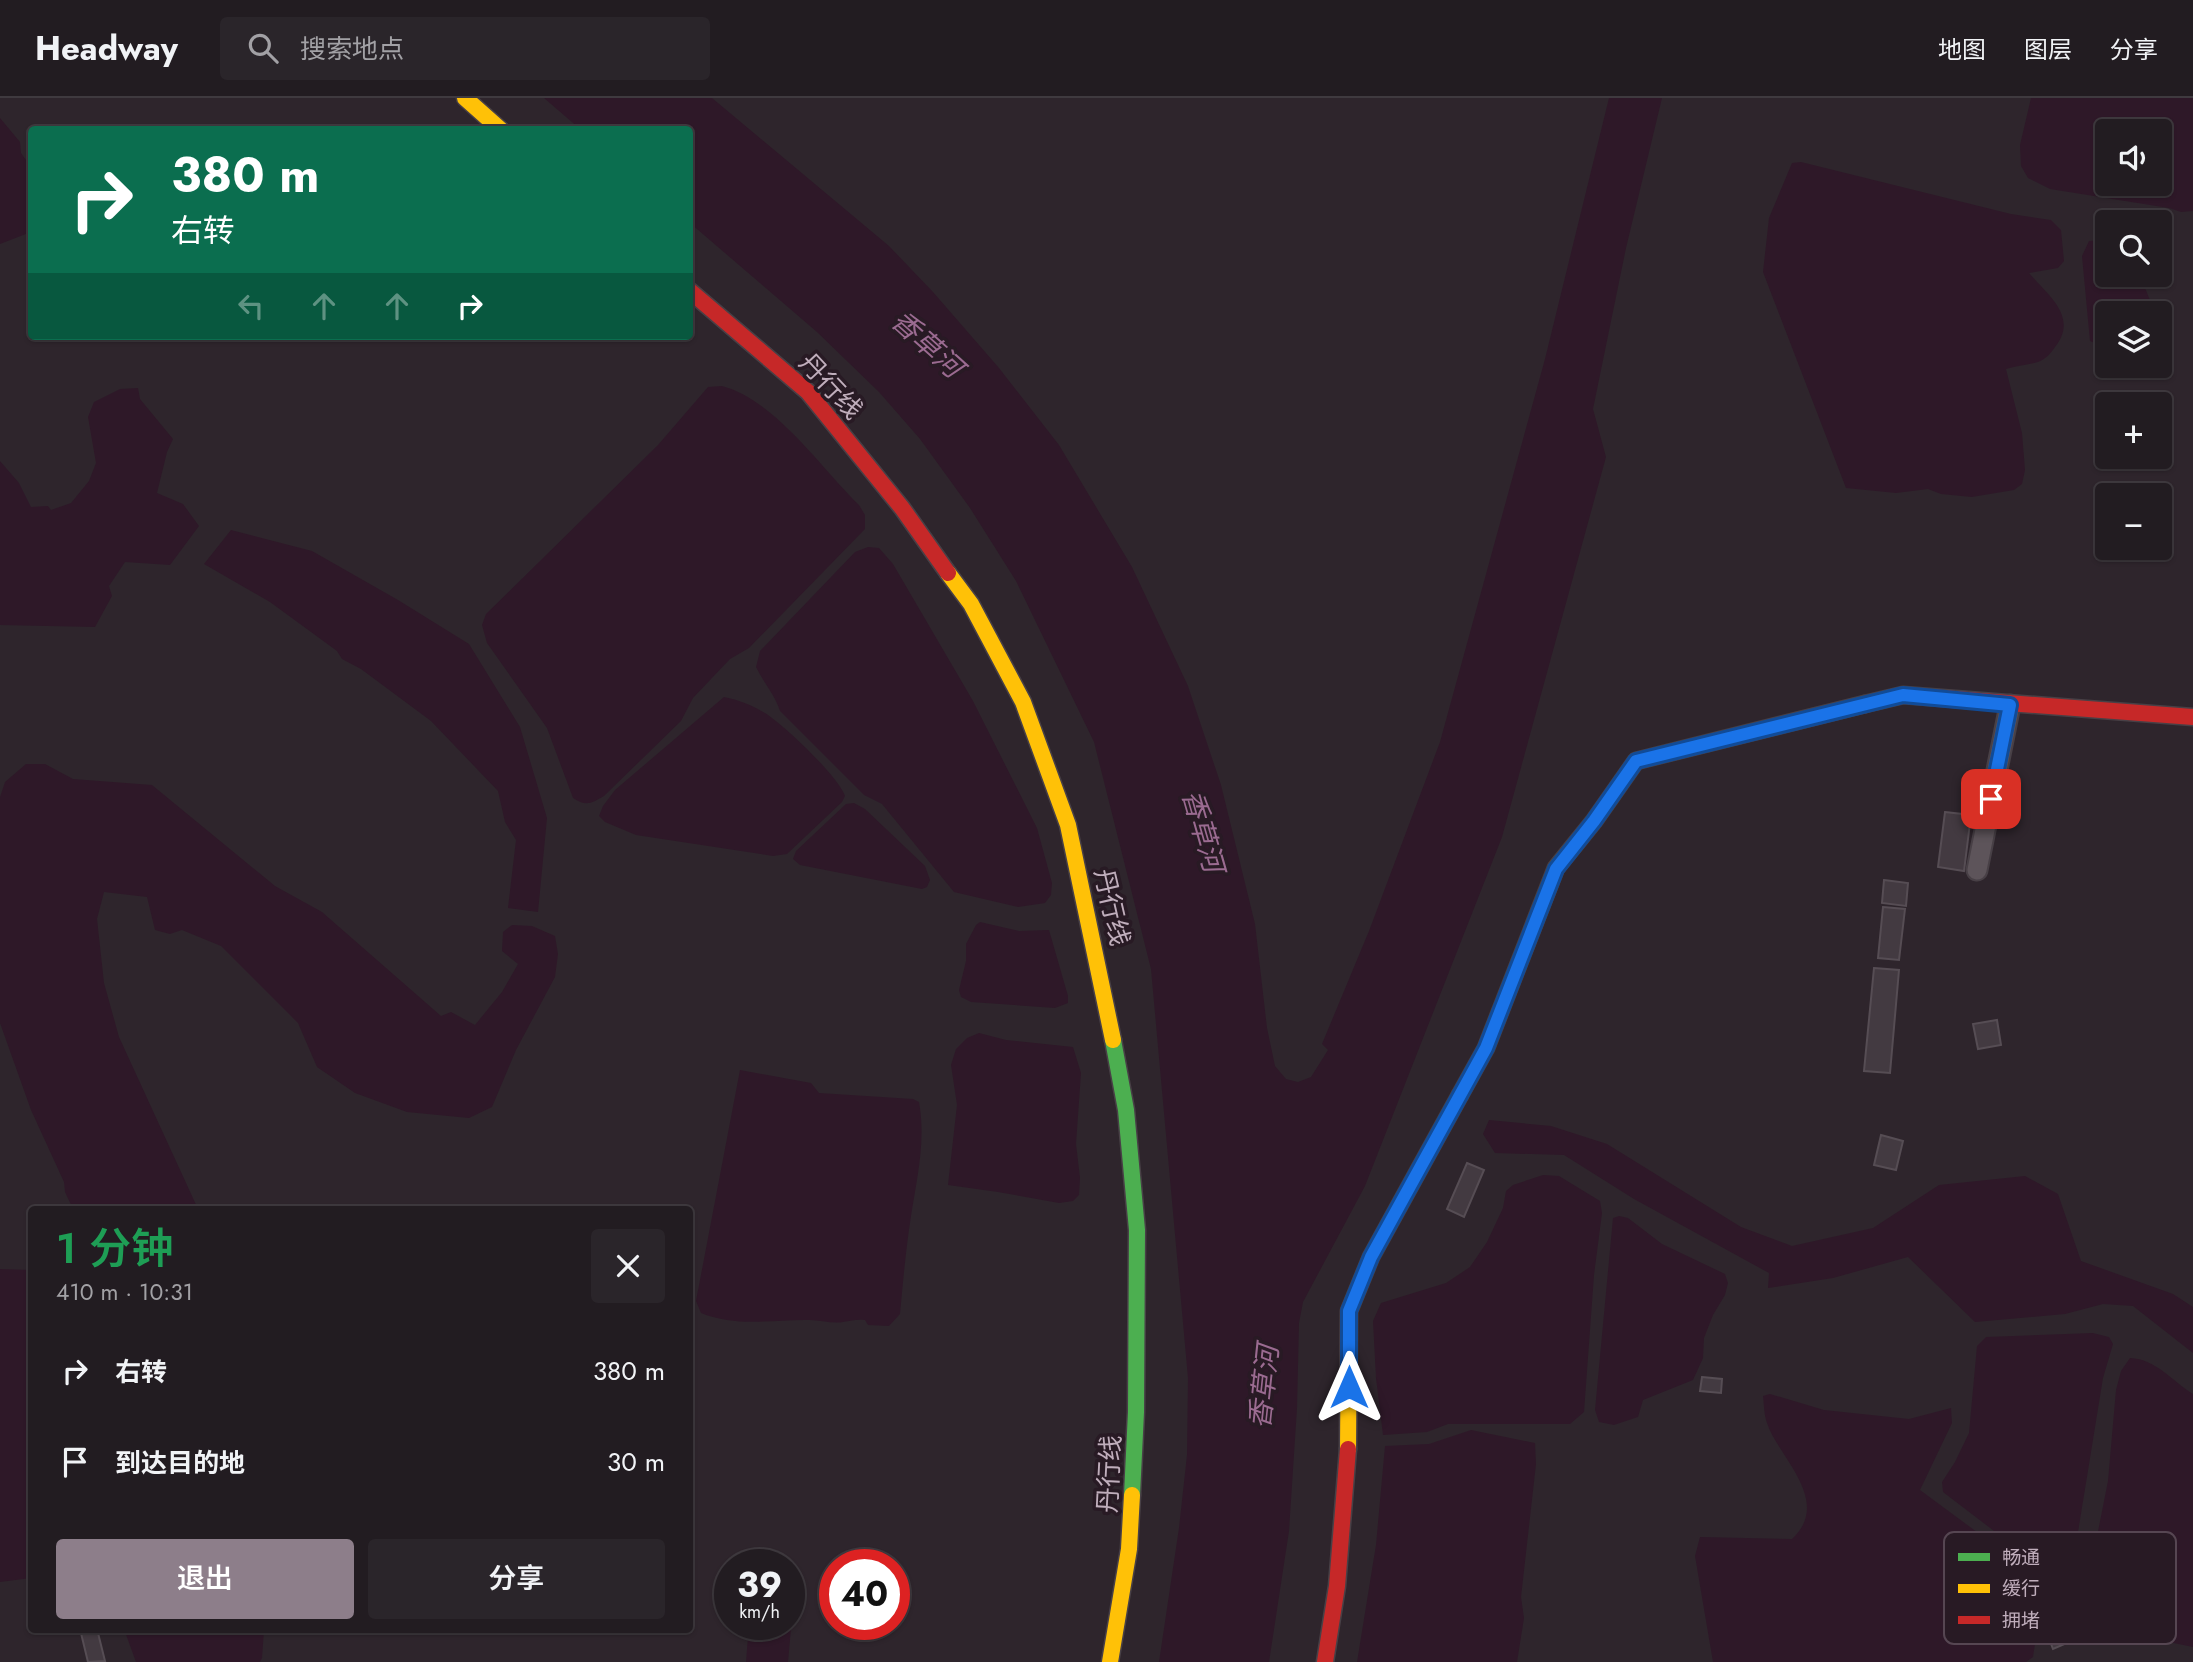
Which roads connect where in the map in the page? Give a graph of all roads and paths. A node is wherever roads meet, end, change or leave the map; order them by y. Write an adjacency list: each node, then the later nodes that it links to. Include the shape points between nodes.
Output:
1 (465, 98): 2 (main road)
2 (496, 126)
3 (693, 294): 7 (main road, 丹行线, via 808,392 902,508 963,593 1023,702 1068,825 1126,1110 1138,1230 1129,1549)
4 (2010, 705): 5 (main road); 6 (street); 8 (main road, via 1903,695 1636,761 1556,869 1486,1048 1371,1257 1349,1311 1349,1438)
5 (2193, 717)
6 (1977, 870)
7 (1110, 1662)
8 (1325, 1662)

